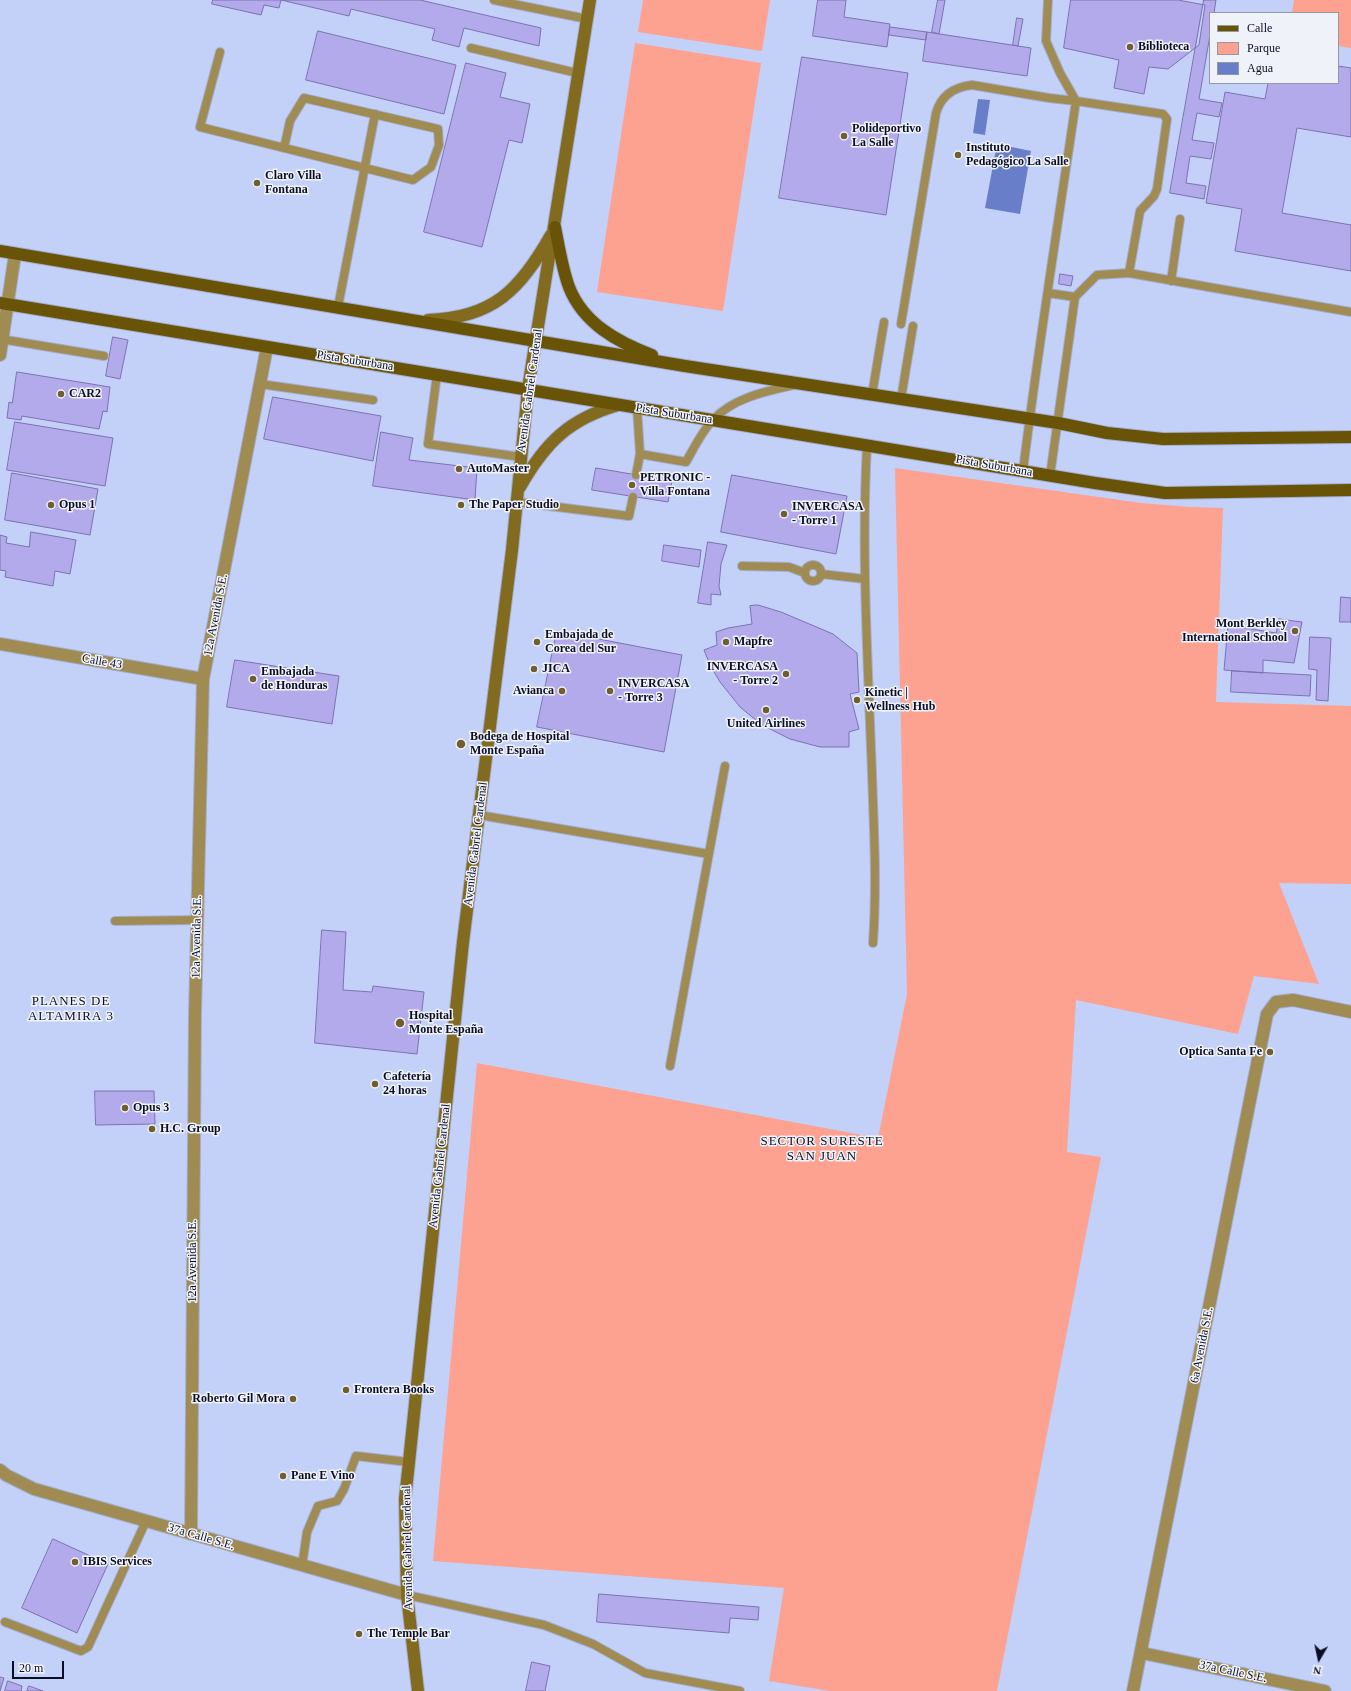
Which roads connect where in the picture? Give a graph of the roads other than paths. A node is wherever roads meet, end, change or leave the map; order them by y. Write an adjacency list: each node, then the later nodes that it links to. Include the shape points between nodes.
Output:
1 (494, 0): 4 (lane)
2 (590, 0): 5 (street, Avenida Gabriel Cardenal)
3 (1048, 0): 9 (lane, via 1046,41)
4 (517, 2): 5 (lane)
5 (587, 19): 8 (street, Avenida Gabriel Cardenal)
6 (471, 48): 8 (lane)
7 (220, 52): 11 (lane, via 200,127)
8 (577, 73): 14 (street, Avenida Gabriel Cardenal)
9 (1076, 101): 17 (lane, via 1163,114 1167,119 1157,189 1140,211); 19 (lane); 26 (lane, via 972,85 955,90 939,103)
10 (375, 114): 11 (lane, via 304,98 290,121); 12 (lane); 12 (lane, via 438,130 439,145 431,167 413,180)
11 (284, 148): 12 (lane)
12 (364, 168): 22 (lane)
13 (1180, 219): 18 (lane)
14 (555, 227): 24 (street, via 521,282 494,305 462,317); 29 (street, Avenida Gabriel Cardenal); 33 (main road, via 569,286 589,319 599,328 638,350)
15 (0, 251): 16 (main road)
16 (15, 254): 21 (street); 22 (main road)
17 (1129, 273): 18 (lane); 20 (lane, via 1097,275)
18 (1171, 281): 23 (lane)
19 (1048, 293): 20 (lane); 43 (lane)
20 (1075, 297): 45 (lane)
21 (4, 304): 28 (street); 30 (main road, Pista Suburbana)
22 (338, 307): 24 (main road)
23 (1351, 312)
24 (415, 321): 29 (main road)
25 (884, 322): 38 (lane)
26 (901, 324)
27 (913, 326): 39 (lane)
28 (1, 340): 31 (street); 32 (lane)
29 (536, 341): 33 (main road); 37 (street, Avenida Gabriel Cardenal)
30 (267, 347): 34 (main road, Pista Suburbana); 36 (street, 12a Avenida S.E.)
31 (0, 355)
32 (104, 356)
33 (685, 366): 35 (main road)
34 (437, 374): 37 (main road, Pista Suburbana); 49 (lane, via 428,444)
35 (798, 383): 38 (main road); 44 (lane, via 768,391 727,407)
36 (260, 384): 40 (lane); 61 (street, 12a Avenida S.E.)
37 (528, 389): 41 (main road, Pista Suburbana); 49 (street, Avenida Gabriel Cardenal)
38 (872, 395): 39 (main road)
39 (901, 399): 43 (main road)
40 (373, 400)
41 (618, 405): 42 (main road, Pista Suburbana); 54 (street, via 582,418 562,432 535,461)
42 (637, 408): 44 (main road, Pista Suburbana); 48 (lane)
43 (1030, 419): 45 (main road); 50 (lane)
44 (712, 420): 47 (main road, Pista Suburbana); 48 (lane, via 686,462)
45 (1058, 423): 46 (main road, via 1107,434 1163,439); 52 (lane)
46 (1351, 437)
47 (867, 445): 50 (main road, Pista Suburbana); 59 (lane)
48 (640, 454): 51 (lane)
49 (521, 457): 54 (street, Avenida Gabriel Cardenal)
50 (1023, 472): 52 (main road, Pista Suburbana)
51 (636, 475)
52 (1050, 476): 53 (main road, Pista Suburbana, via 1165,492)
53 (1351, 490)
54 (517, 497): 55 (lane, via 629,516); 63 (street, Avenida Gabriel Cardenal)
55 (633, 497)
56 (742, 566): 57 (lane, via 789,567)
57 (805, 573): 58 (lane, via 808,580 814,582); 58 (lane, via 807,568 814,565 819,567)
58 (821, 574): 59 (lane)
59 (865, 579): 67 (lane, via 876,846)
60 (0, 644): 61 (street, Calle 43)
61 (203, 679): 65 (street, 12a Avenida S.E.)
62 (725, 766): 64 (lane)
63 (479, 815): 64 (lane); 70 (street, Avenida Gabriel Cardenal, via 463,942)
64 (709, 854): 69 (lane)
65 (198, 920): 66 (lane); 73 (street, 12a Avenida S.E.)
66 (115, 921)
67 (873, 943)
68 (1351, 1012): 77 (street, 6a Avenida S.E., via 1293,1000 1276,1002 1267,1014)
69 (670, 1066)
70 (409, 1462): 74 (lane, via 356,1456 338,1501 318,1506 307,1532); 75 (street, Avenida Gabriel Cardenal, via 405,1499)
71 (0, 1470): 72 (street, 37a Calle S.E., via 34,1488)
72 (146, 1521): 73 (street, 37a Calle S.E.); 76 (lane, via 85,1650 81,1651)
73 (191, 1534): 74 (street, 37a Calle S.E.)
74 (302, 1566): 75 (street, 37a Calle S.E.)
75 (406, 1595): 78 (street, Avenida Gabriel Cardenal); 79 (lane, via 544,1625 593,1644 645,1673)
76 (5, 1622)
77 (1142, 1653): 80 (street, 6a Avenida S.E.); 81 (street, 37a Calle S.E.)
78 (418, 1691)
79 (740, 1691)
80 (1133, 1691)
81 (1325, 1691)

